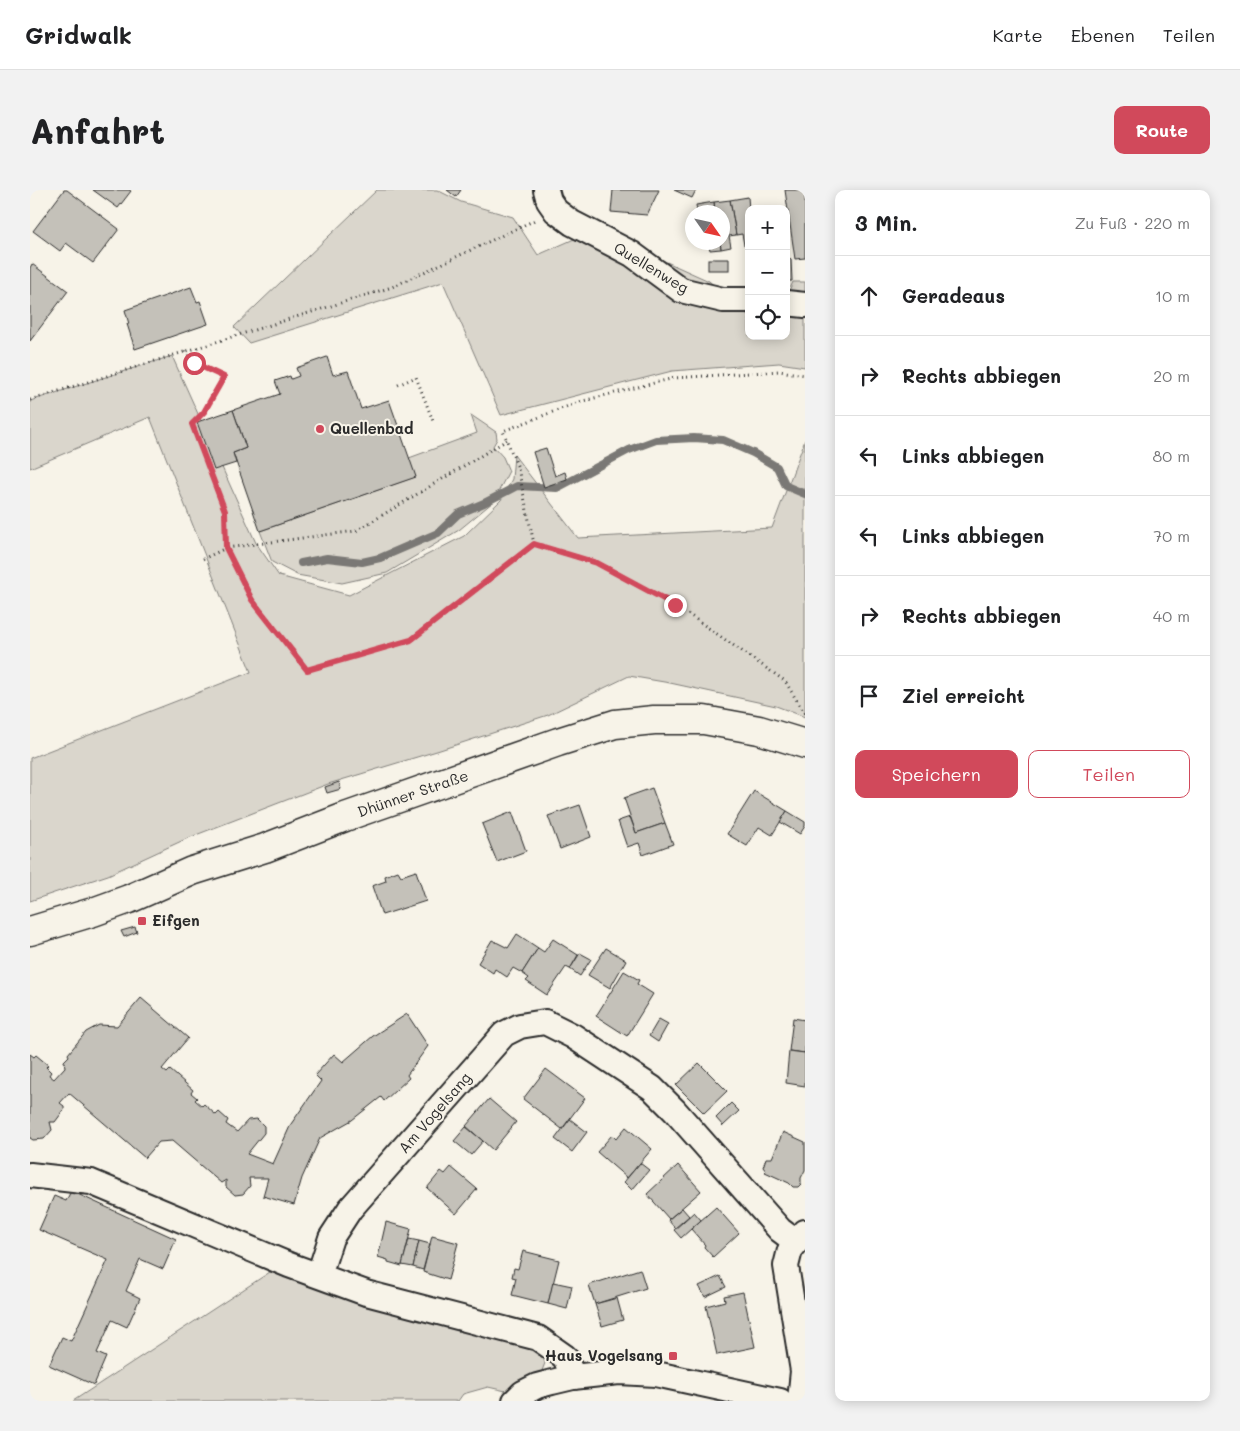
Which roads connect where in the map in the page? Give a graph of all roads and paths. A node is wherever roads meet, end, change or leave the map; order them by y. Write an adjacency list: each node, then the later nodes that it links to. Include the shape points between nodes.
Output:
1 (551, 200): 2 (street, Quellenweg, via 572,223 632,254 682,290 723,300); 5 (path, via 392,287)
2 (745, 300)
3 (790, 303): 4 (street)
4 (805, 305)
5 (186, 351): 8 (path); 12 (path, via 194,363 224,377 204,412 192,424 225,511)
6 (805, 375): 10 (path, via 780,371 674,378 579,402 503,431)
7 (398, 385): 9 (path, via 416,378)
8 (30, 400)
9 (433, 420)
10 (507, 440): 11 (path, via 518,468); 12 (path, via 356,531)
11 (534, 544): 12 (path, via 411,640 307,670 252,600); 14 (path, via 597,563 675,605 784,681)
12 (226, 548): 13 (path)
13 (203, 559)
14 (805, 714)
15 (805, 744): 16 (main road, Dhünner Straße, via 760,730 704,720 615,724 192,871 93,912)
16 (30, 931)
17 (30, 1174): 19 (street, via 91,1182)
18 (800, 1237): 19 (street, Am Vogelsang, via 780,1230 652,1088 573,1036 545,1022 520,1026 504,1034 350,1209 331,1238); 23 (street, via 790,1250 786,1266 804,1371)
19 (319, 1275): 20 (street, via 366,1293 538,1338 565,1357)
20 (573, 1377): 21 (street, via 537,1386 523,1392); 22 (street, via 619,1372 656,1374)
21 (515, 1401)
22 (780, 1401)
23 (800, 1401)

